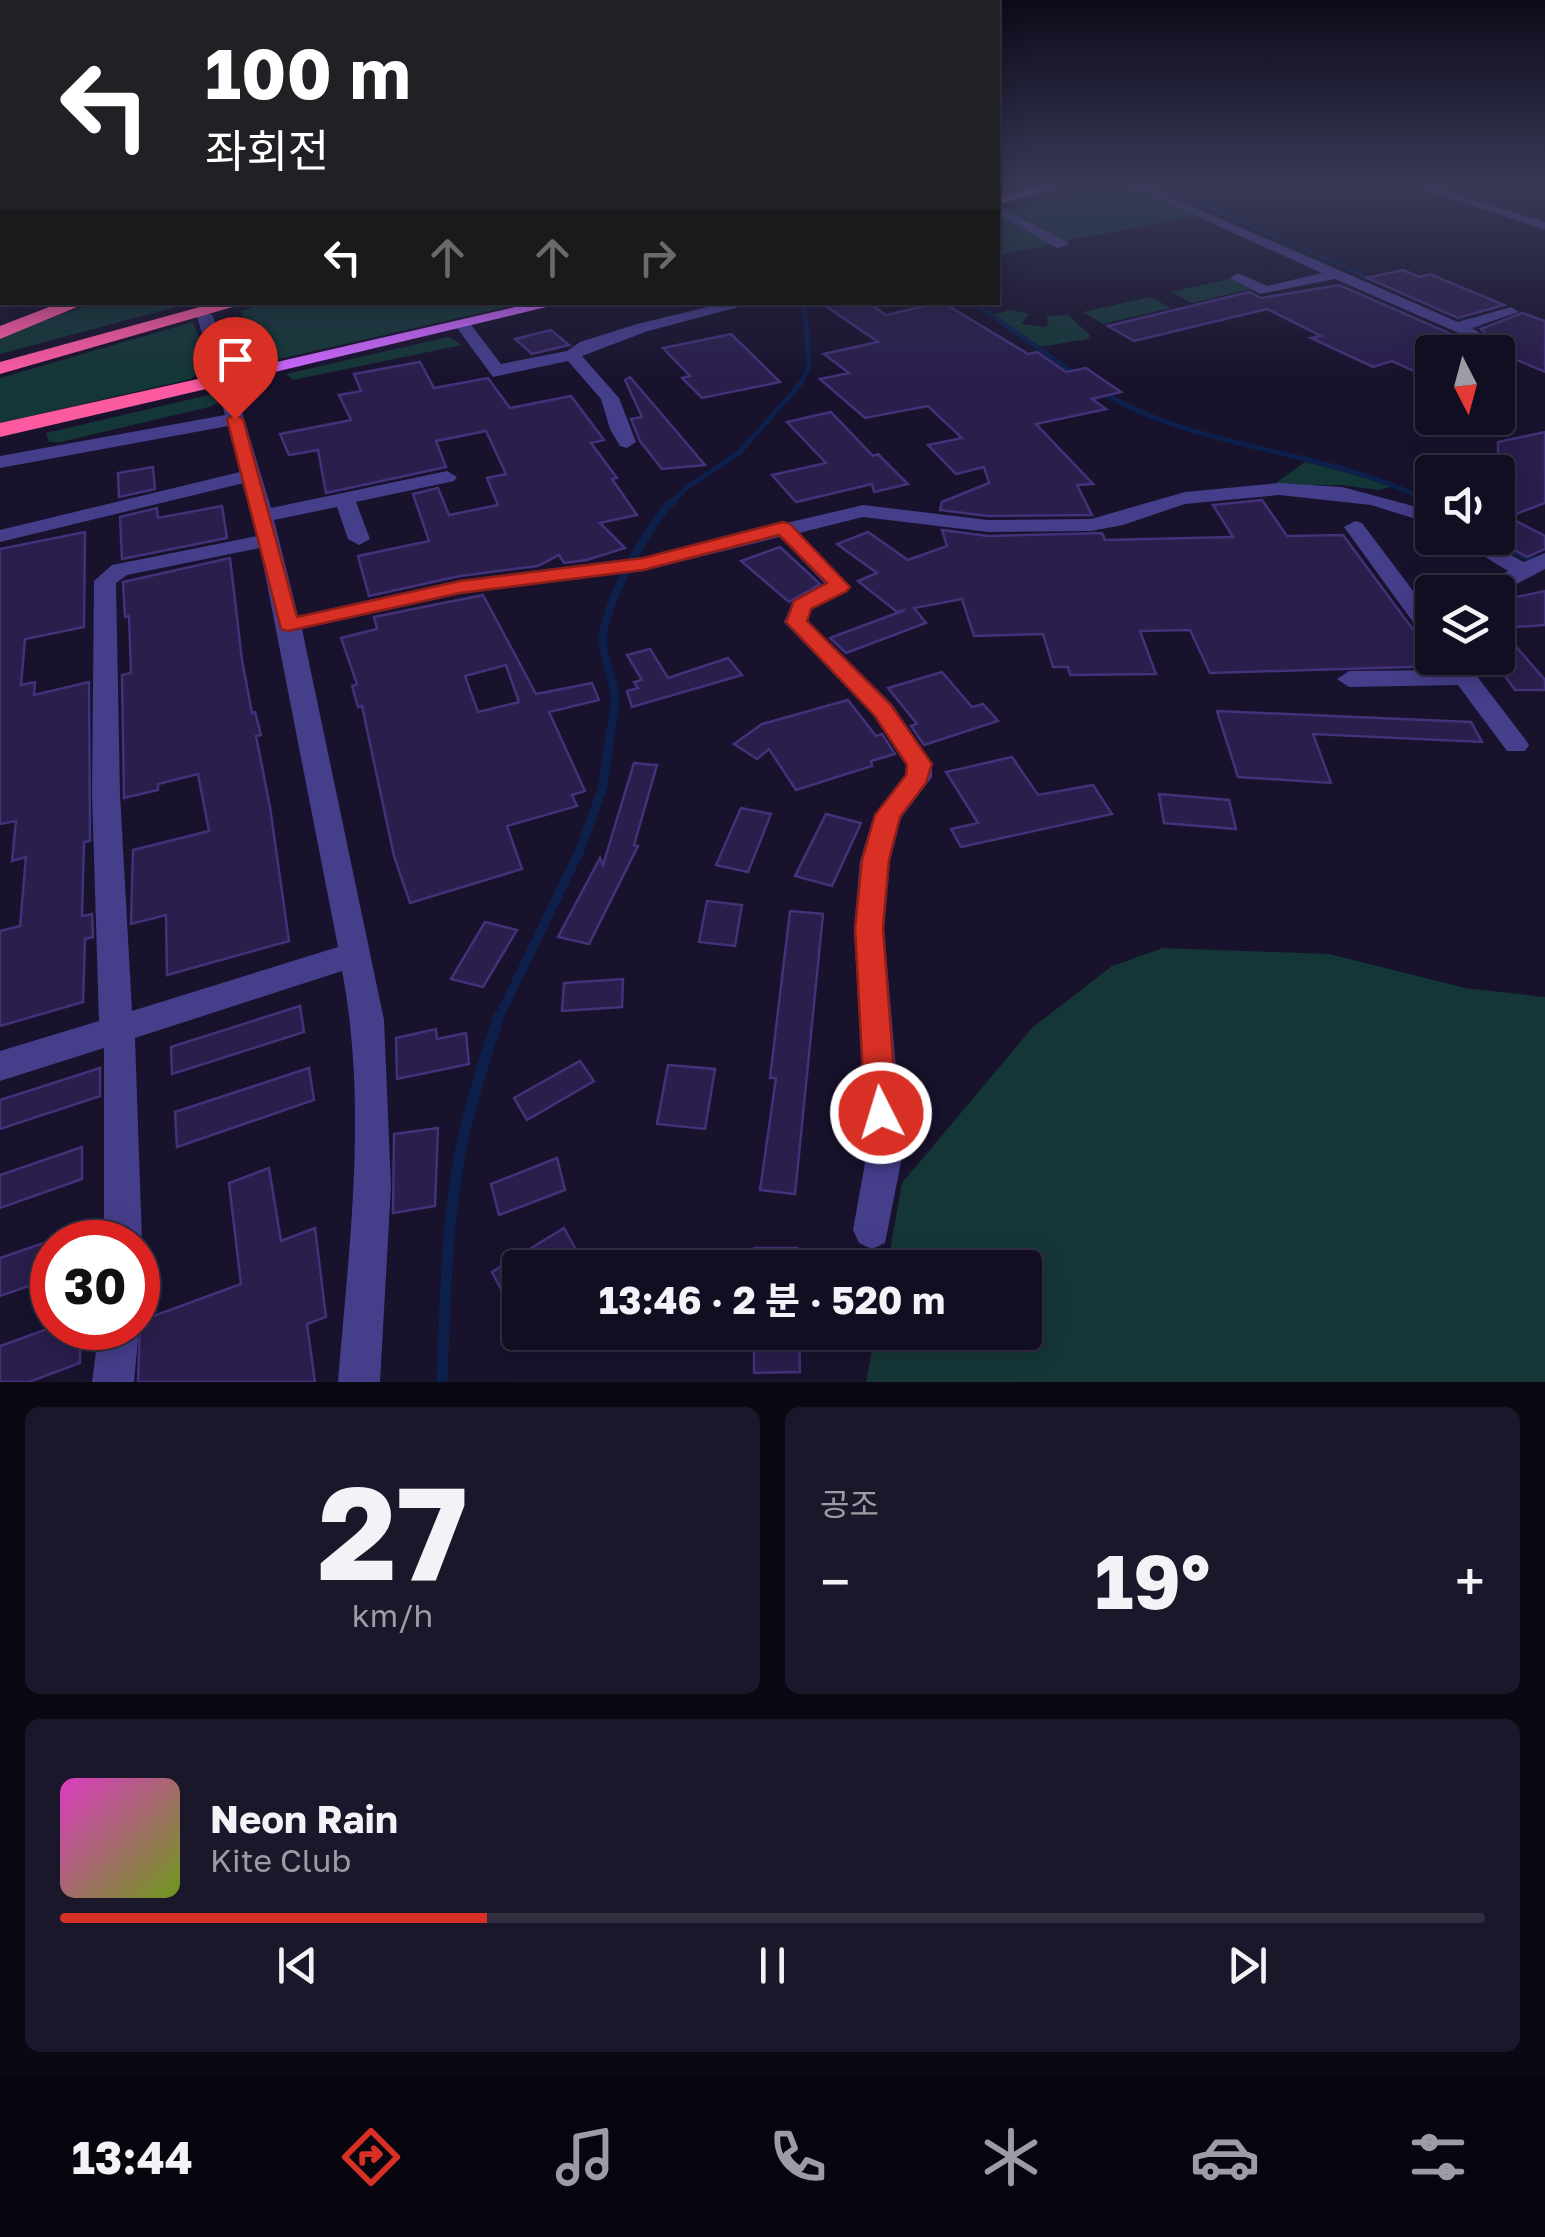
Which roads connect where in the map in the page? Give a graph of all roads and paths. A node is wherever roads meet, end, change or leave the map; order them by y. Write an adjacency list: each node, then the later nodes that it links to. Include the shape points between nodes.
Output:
1 (1288, 248): 2 (street)
2 (1355, 276): 3 (street, via 1265,291); 9 (street, via 1469,328)
3 (1238, 278)
4 (72, 305): 11 (highway)
5 (229, 305): 13 (highway)
6 (547, 305): 10 (main road)
7 (739, 305): 12 (street, via 627,332)
8 (209, 309): 13 (highway); 14 (street)
9 (1511, 312)
10 (463, 324): 12 (street, via 497,372); 14 (main road)
11 (0, 333)
12 (572, 355): 17 (street, via 610,398)
13 (0, 364)
14 (225, 379): 15 (street); 16 (highway)
15 (235, 419): 18 (street); 19 (street)
16 (0, 430)
17 (627, 442)
18 (0, 462)
19 (250, 476): 24 (street); 26 (street)
20 (447, 478): 21 (street)
21 (344, 500): 24 (street); 27 (street)
22 (1415, 511): 25 (street, via 1349,493 1270,490 1181,498 1128,520 1095,525 1000,527 863,511)
23 (1355, 526): 33 (street)
24 (266, 528): 35 (street); 41 (street, via 120,570 105,581)
25 (783, 528): 35 (street, via 634,565 460,587); 44 (street, via 840,587 802,606 796,622 883,710 920,764 881,832 874,878 869,928 885,1152)
26 (0, 536)
27 (359, 539)
28 (1495, 555): 30 (street)
29 (1545, 560): 30 (street)
30 (1524, 571): 31 (street)
31 (1515, 576)
32 (1415, 594): 33 (street)
33 (1406, 595): 34 (street)
34 (1415, 608)
35 (288, 625): 40 (street)
36 (1415, 672): 38 (street)
37 (1464, 675): 39 (street)
38 (1349, 679)
39 (1516, 745)
40 (357, 954): 41 (street); 47 (street, via 368,1020 373,1186)
41 (116, 1030): 42 (street); 43 (street)
42 (0, 1066)
43 (123, 1220)
44 (872, 1230)
45 (117, 1350): 46 (street)
46 (113, 1382)
47 (359, 1382)

